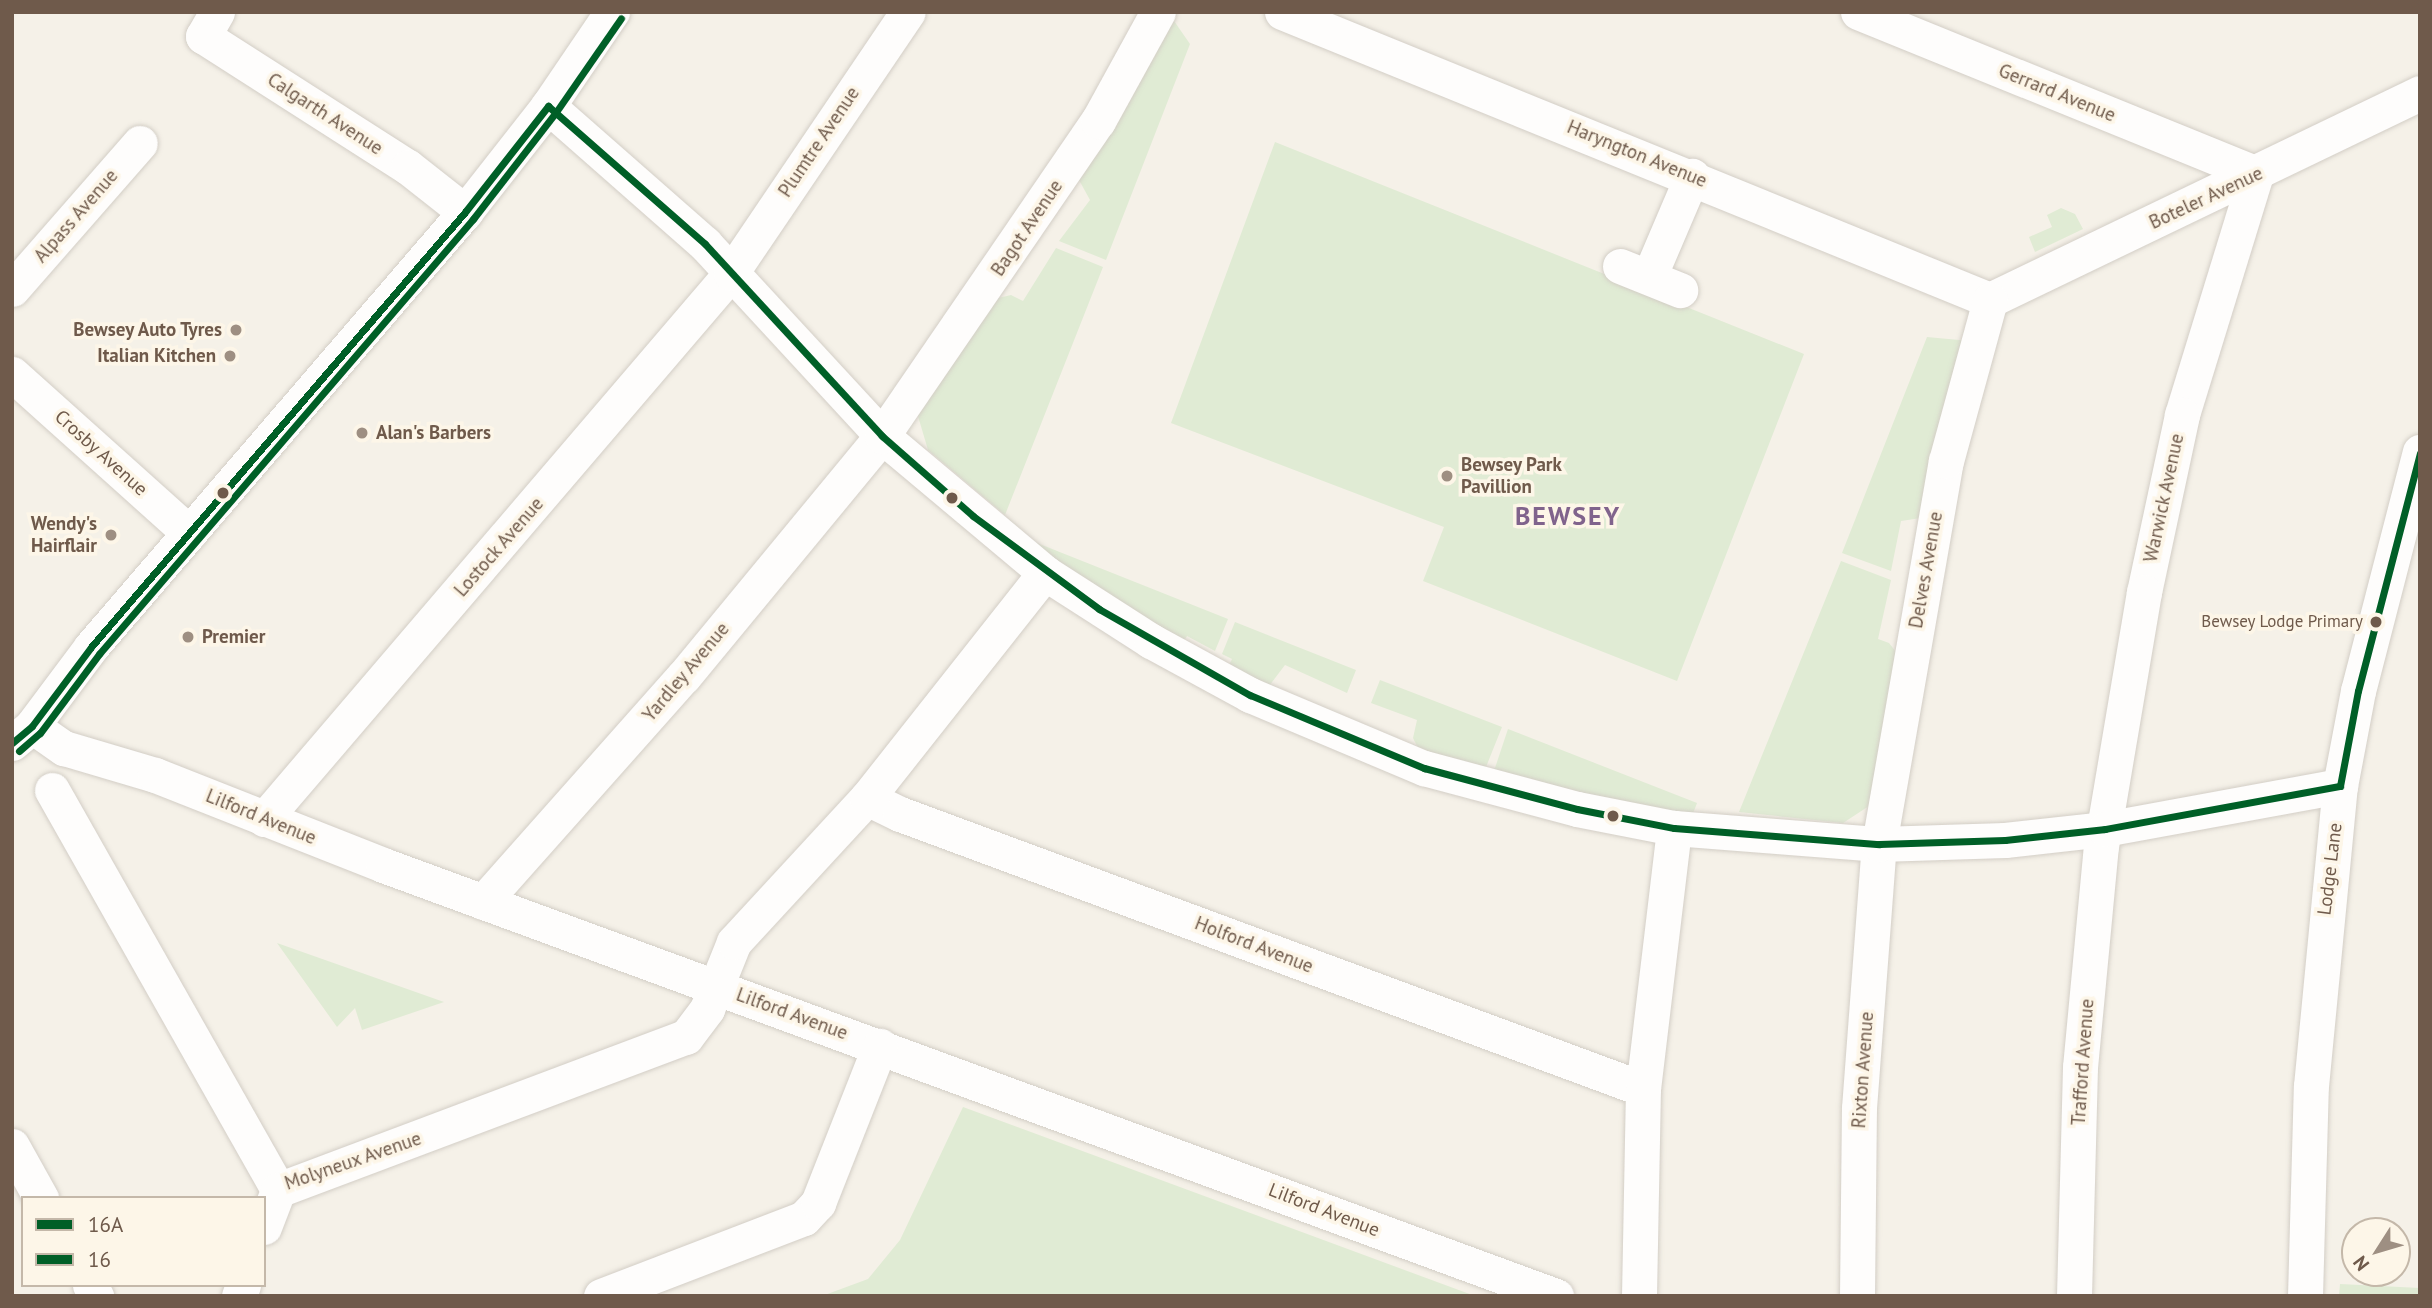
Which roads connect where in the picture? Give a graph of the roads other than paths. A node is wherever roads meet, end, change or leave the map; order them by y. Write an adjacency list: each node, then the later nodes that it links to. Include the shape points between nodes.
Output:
1 (217, 12): 12 (street, Calgarth Avenue, via 203,36 416,173)
2 (612, 12): 8 (street)
3 (908, 12): 13 (street, Plumtre Avenue)
4 (1158, 12): 18 (street, Bagot Avenue, via 1098,121)
5 (1282, 12): 11 (street, Haryngton Avenue)
6 (1858, 12): 10 (street, Gerrard Avenue)
7 (2420, 93): 10 (street, Boteler Avenue)
8 (548, 106): 12 (street); 13 (street, via 678,219)
9 (140, 143): 15 (street, Alpass Avenue)
10 (2256, 174): 16 (street, Boteler Avenue); 28 (street, Warwick Avenue, via 2182,415 2144,592)
11 (1692, 176): 14 (street); 16 (street, Haryngton Avenue)
12 (465, 212): 20 (street)
13 (732, 273): 18 (street); 26 (street, Lostock Avenue)
14 (1650, 278)
15 (12, 289)
16 (1990, 300): 29 (street, Delves Avenue, via 1946,461)
17 (12, 374): 20 (street, Crosby Avenue)
18 (882, 436): 21 (street); 30 (street, Yardley Avenue, via 684,676)
19 (2420, 452): 23 (street, Lodge Lane, via 2358,691)
20 (189, 533): 22 (street)
21 (1045, 573): 25 (street, Molyneux Avenue); 27 (street, via 1151,641 1250,695 1346,738 1424,768 1577,809)
22 (22, 734): 26 (street, Lilford Avenue, via 155,775)
23 (2340, 786): 28 (street); 43 (street, Lodge Lane, via 2311,1086)
24 (52, 790): 35 (street, Molyneux Avenue, via 84,815)
25 (867, 798): 31 (street, Molyneux Avenue, via 734,942); 33 (street, Holford Avenue)
26 (264, 819): 30 (street, Lilford Avenue)
27 (1674, 828): 29 (street); 33 (street)
28 (2105, 829): 29 (street, via 2005,840); 42 (street, Trafford Avenue, via 2080,1067)
29 (1879, 844): 41 (street, Rixton Avenue, via 1859,1108)
30 (483, 902): 31 (street, Lilford Avenue)
31 (715, 985): 32 (street, Lilford Avenue); 35 (street, Molyneux Avenue, via 698,1024 671,1046)
32 (880, 1046): 38 (street, via 818,1203 804,1218); 39 (street, Lilford Avenue)
33 (1643, 1088): 40 (street)
34 (12, 1146): 36 (street)
35 (278, 1189): 37 (street)
36 (40, 1196)
37 (266, 1222)
38 (601, 1296)
39 (1556, 1296)
40 (1639, 1296)
41 (1857, 1296)
42 (2074, 1296)
43 (2305, 1296)

